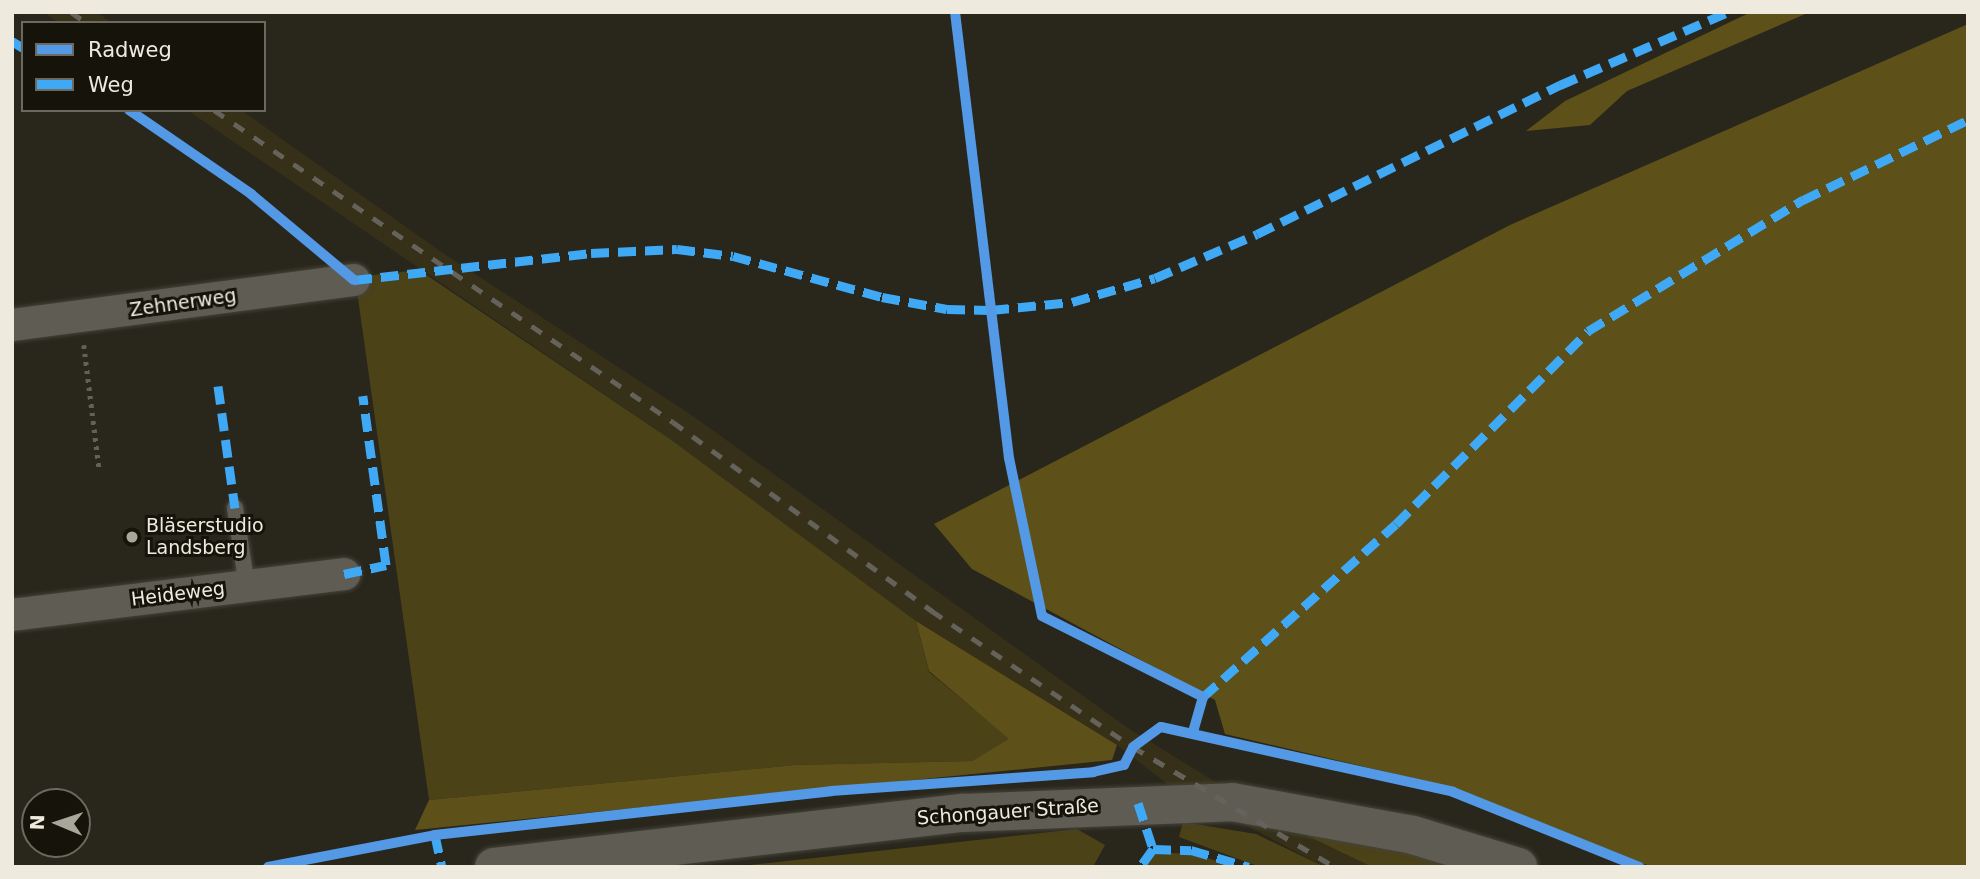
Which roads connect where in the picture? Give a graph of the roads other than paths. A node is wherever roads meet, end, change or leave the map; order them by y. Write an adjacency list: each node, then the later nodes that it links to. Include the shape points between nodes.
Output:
1 (354, 280): 2 (street, Zehnerweg)
2 (12, 324)
3 (235, 508): 5 (lane)
4 (344, 574): 5 (street, Heideweg)
5 (247, 586): 6 (street, Heideweg)
6 (12, 615)
7 (509, 865): 8 (main road, Schongauer Straße, via 962,813 1232,802 1413,835)
8 (1518, 867)

